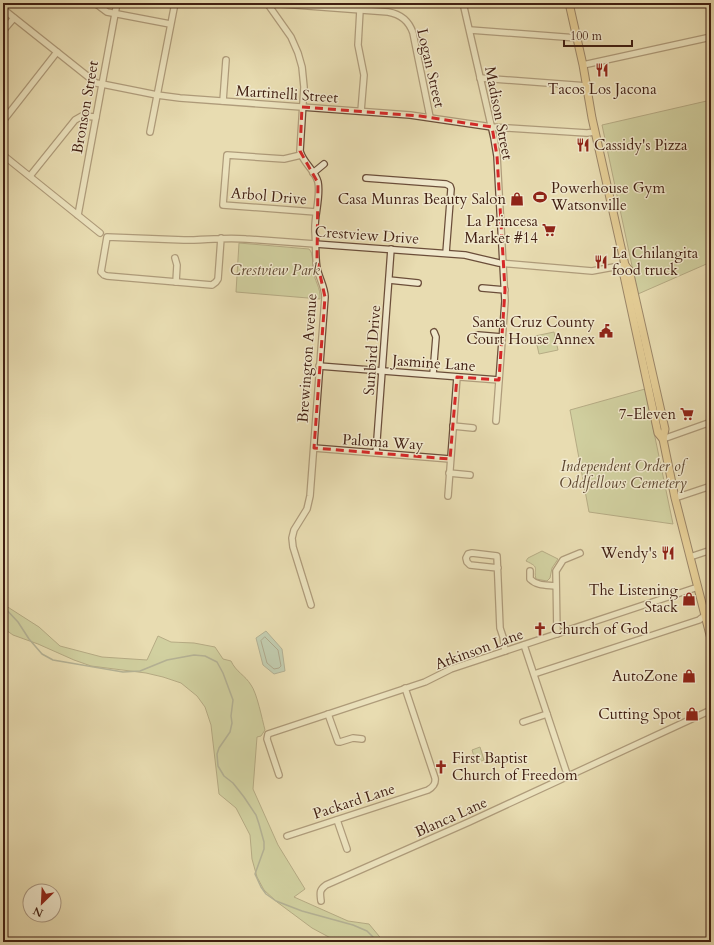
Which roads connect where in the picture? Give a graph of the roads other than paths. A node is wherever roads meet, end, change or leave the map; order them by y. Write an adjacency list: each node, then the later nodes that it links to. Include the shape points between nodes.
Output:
1 (95, 3): 9 (street, via 107,12)
2 (117, 3): 9 (street, Bronson Street)
3 (175, 3): 11 (street)
4 (267, 3): 8 (street, Logan Street); 24 (street, via 291,37 300,60 304,80)
5 (463, 3): 12 (street, Madison Street)
6 (569, 3): 15 (main road)
7 (3, 9): 10 (street, Martinelli Street)
8 (360, 10): 25 (street, via 358,45 364,75); 27 (street, Logan Street, via 392,13 409,25 413,33)
9 (115, 14): 11 (street); 20 (street, Bronson Street)
10 (14, 18): 13 (street); 16 (street, Martinelli Street)
11 (170, 24): 22 (street)
12 (470, 30): 15 (street); 19 (street, Madison Street)
13 (3, 31)
14 (711, 37): 18 (street)
15 (577, 38): 18 (main road)
16 (57, 52): 20 (street, Martinelli Street, via 96,83); 28 (street)
17 (226, 60): 23 (street)
18 (583, 65): 21 (main road)
19 (480, 78): 21 (street); 29 (street, Madison Street)
20 (102, 84): 22 (street, Martinelli Street); 26 (street, Bronson Street)
21 (587, 86): 31 (main road)
22 (157, 95): 23 (street, Martinelli Street); 30 (street)
23 (223, 101): 24 (street, Martinelli Street)
24 (302, 107): 25 (street, Martinelli Street); 33 (street)
25 (361, 111): 27 (street, Martinelli Street)
26 (96, 117): 36 (street, via 82,116 75,120); 39 (street, Bronson Street)
27 (430, 117): 29 (street, Martinelli Street)
28 (3, 121)
29 (492, 127): 31 (street, Martinelli Street); 46 (street, Madison Street, via 497,156)
30 (150, 132)
31 (595, 132): 47 (main road)
32 (3, 155): 36 (street)
33 (301, 155): 35 (street, Brewington Avenue); 38 (street, Arbol Drive, via 284,159 227,155 223,205)
34 (324, 164): 35 (street)
35 (313, 173): 38 (street, Brewington Avenue, via 318,186)
36 (30, 176): 39 (street)
37 (366, 178): 44 (street, via 450,186)
38 (316, 212): 42 (street, Brewington Avenue)
39 (78, 215): 40 (street)
40 (100, 232)
41 (221, 238): 42 (street, Crestview Drive); 49 (street, via 217,283 210,285); 49 (street, Crestview Drive, via 184,240 107,237 101,274)
42 (316, 244): 43 (street, Crestview Drive); 56 (street, Brewington Avenue, via 318,270 325,297)
43 (391, 249): 44 (street, Crestview Drive); 48 (street, Sunbird Drive)
44 (446, 253): 46 (street, Crestview Drive)
45 (175, 258): 49 (street)
46 (504, 264): 47 (street, Crestview Drive, via 592,271); 52 (street, Madison Street)
47 (625, 265): 65 (main road, via 629,270 663,417)
48 (389, 280): 50 (street); 57 (street, Sunbird Drive)
49 (176, 282)
50 (418, 283)
51 (482, 288): 52 (street)
52 (504, 290): 55 (street, Madison Street)
53 (434, 332): 58 (street, via 436,337)
54 (478, 335): 55 (street)
55 (502, 337): 60 (street, Madison Street)
56 (319, 366): 57 (street, Jasmine Lane); 66 (street, Brewington Avenue)
57 (382, 371): 58 (street, Jasmine Lane); 67 (street, Sunbird Drive)
58 (433, 374): 59 (street, Jasmine Lane)
59 (457, 377): 60 (street, Jasmine Lane); 63 (street)
60 (499, 380): 61 (street, Madison Street)
61 (496, 422)
62 (711, 422): 65 (street)
63 (453, 426): 64 (street); 68 (street)
64 (473, 428)
65 (663, 439): 73 (main road)
66 (314, 448): 67 (street, Paloma Way); 81 (street, Brewington Avenue, via 307,509 292,538)
67 (376, 453): 68 (street, Paloma Way)
68 (450, 459): 69 (street)
69 (449, 473): 70 (street); 72 (street)
70 (470, 475)
71 (711, 486): 73 (street)
72 (448, 496)
73 (676, 498): 76 (main road)
74 (711, 550): 76 (street)
75 (580, 553): 79 (street, via 566,558 559,564 555,573)
76 (690, 558): 80 (main road)
77 (498, 568): 77 (street, via 498,556 472,553 467,555 467,562 470,565); 86 (street, via 500,628)
78 (530, 571): 79 (street, via 530,579 533,582)
79 (555, 586): 83 (street)
80 (698, 587): 82 (main road); 83 (street, Atkinson Lane)
81 (311, 605)
82 (708, 613): 84 (main road); 87 (street, via 698,620)
83 (557, 634): 85 (street, Atkinson Lane)
84 (711, 639)
85 (524, 645): 86 (street, Atkinson Lane); 87 (street)
86 (505, 651): 88 (street, Atkinson Lane)
87 (534, 674): 91 (street)
88 (405, 688): 90 (street, Atkinson Lane); 96 (street, Packard Lane, via 435,778 434,785 428,790)
89 (711, 710): 95 (street, Blanca Lane)
90 (328, 714): 93 (street, via 338,742); 94 (street, Atkinson Lane, via 268,734)
91 (547, 714): 92 (street); 95 (street)
92 (523, 722)
93 (362, 739)
94 (280, 775)
95 (568, 777): 99 (street, Blanca Lane, via 326,885 321,888)
96 (337, 820): 97 (street, Packard Lane); 98 (street)
97 (288, 836)
98 (346, 849)
99 (321, 900)

